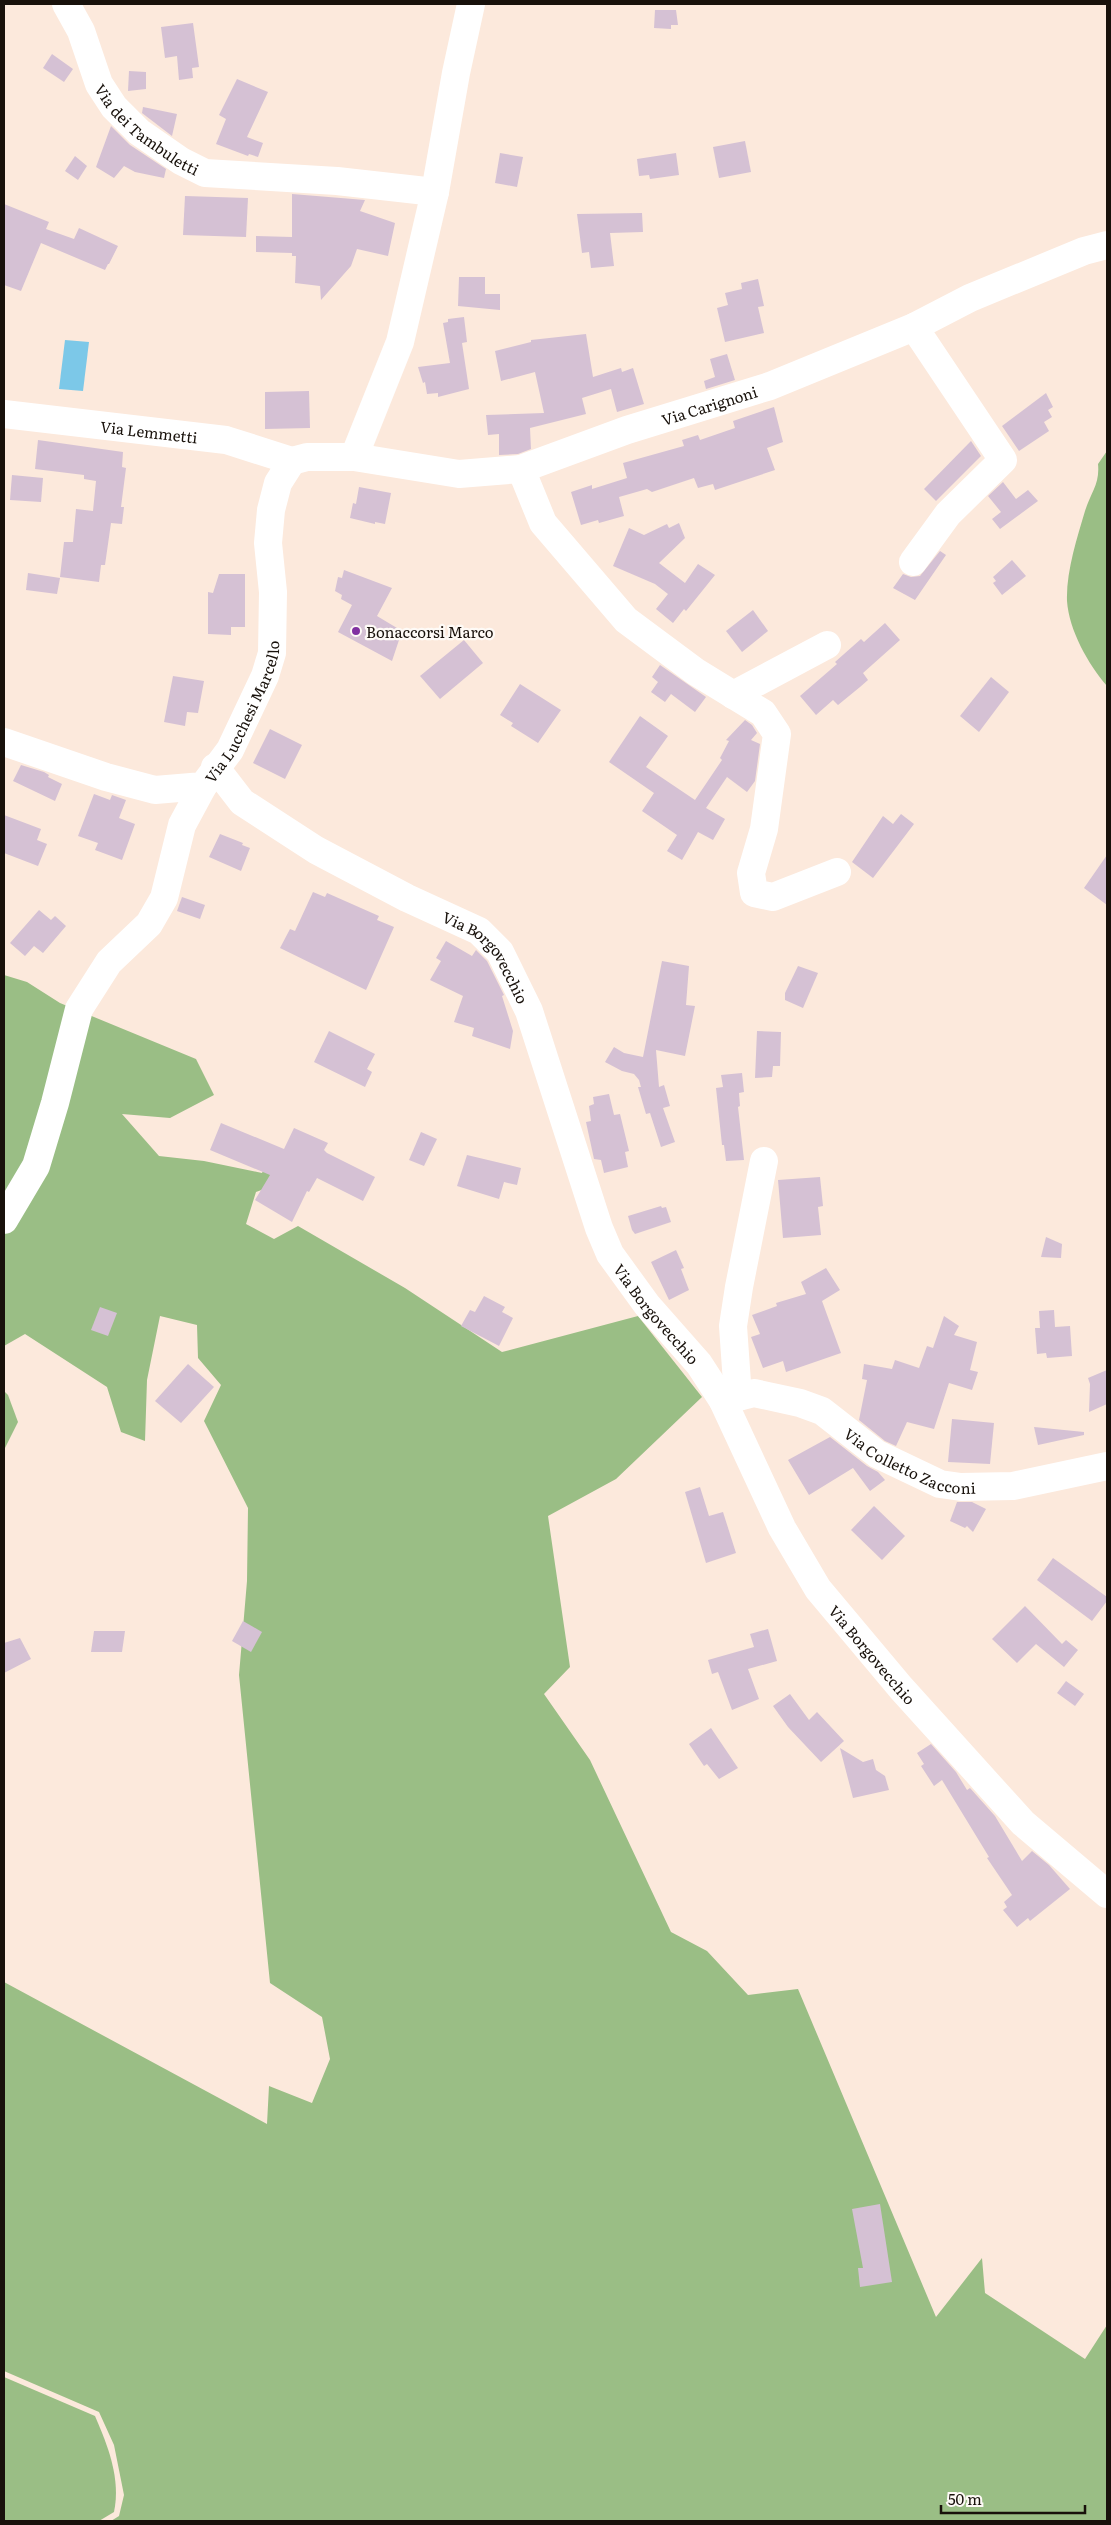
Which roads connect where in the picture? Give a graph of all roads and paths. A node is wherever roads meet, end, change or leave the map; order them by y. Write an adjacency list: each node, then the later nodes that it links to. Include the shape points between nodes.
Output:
1 (66, 4): 3 (street, Via dei Tambuletti, via 81,31 99,84 114,107 139,132 181,161 205,173 337,181)
2 (471, 4): 3 (street)
3 (435, 192): 7 (street, via 400,342)
4 (1107, 245): 5 (street, Via Carignoni, via 970,298)
5 (914, 326): 9 (street, Via Carignoni, via 770,386 628,430); 10 (street, via 1003,460 948,514)
6 (4, 414): 8 (street, Via Lemmetti, via 226,440)
7 (354, 457): 8 (street, Via Carignoni, via 307,457); 9 (street, Via Carignoni, via 459,474)
8 (292, 461): 14 (street, Via Lucchesi Marcello, via 278,483 271,510 268,543 273,592 272,653 265,676 230,750)
9 (521, 469): 12 (street, via 543,523 626,620)
10 (913, 562)
11 (827, 645): 12 (street)
12 (733, 695): 15 (street, via 763,713 777,734 764,828 751,874 754,893 773,897)
13 (4, 742): 14 (street, Via Lucchesi Marcello, via 155,790)
14 (209, 776): 17 (street, via 182,825 164,898 149,924 109,962 79,1009 56,1103 36,1166); 18 (street, Via Borgovecchio, via 242,802 316,850 406,898 479,931 500,952 529,1011 610,1254 647,1305)
15 (837, 872)
16 (764, 1161): 18 (street, via 738,1287 733,1326)
17 (4, 1220)
18 (731, 1399): 19 (street, Via Colletto Zacconi, via 754,1393 822,1411 877,1454 940,1484 1013,1486); 20 (street, Via Borgovecchio, via 782,1528 818,1589 1024,1823)
19 (1107, 1466)
20 (1107, 1894)

